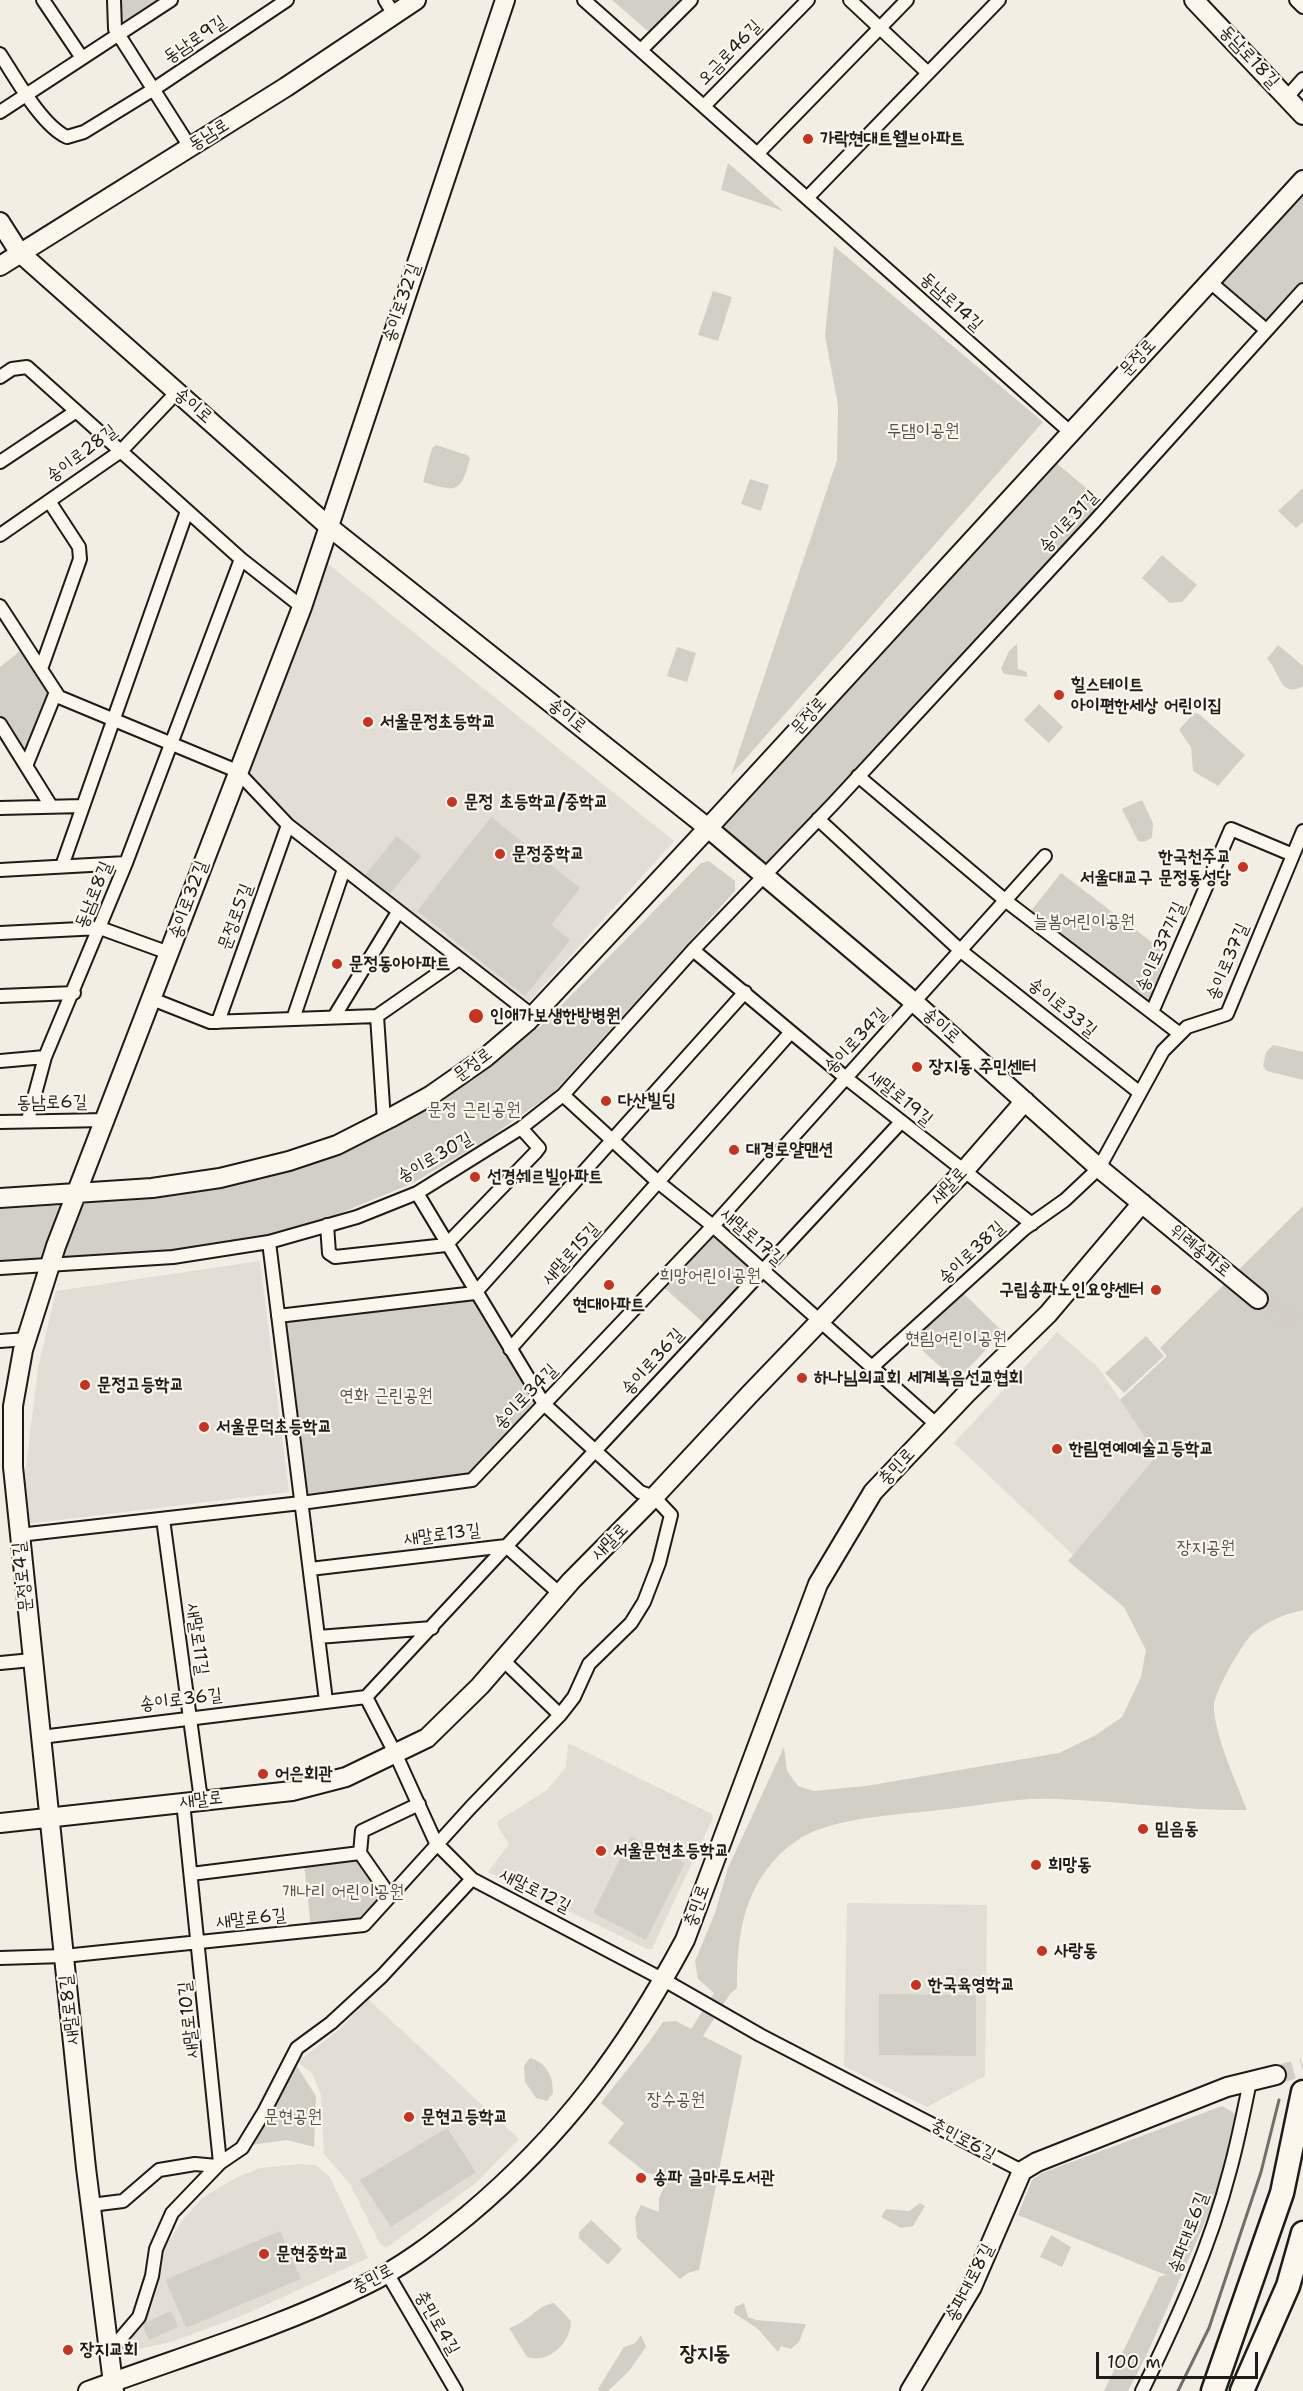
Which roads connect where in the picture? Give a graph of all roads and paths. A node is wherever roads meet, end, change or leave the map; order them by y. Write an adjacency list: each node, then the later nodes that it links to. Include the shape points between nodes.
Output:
1 (43, 0): 22 (street)
2 (114, 0): 19 (street, 동남로9길)
3 (171, 0): 19 (street)
4 (287, 0): 25 (street, 동남로9길)
5 (385, 0): 17 (street)
6 (416, 0): 17 (street, 동남로)
7 (505, 0): 49 (street, 송이로32길)
8 (584, 0): 20 (street, 동남로14길)
9 (691, 0): 20 (street)
10 (808, 0): 28 (street, 오금로46길)
11 (850, 0): 18 (street)
12 (907, 0): 18 (street)
13 (999, 0): 23 (street)
14 (1194, 0): 27 (street, 동남로18길)
15 (1296, 0): 16 (street)
16 (1303, 7)
17 (394, 16): 31 (street, 동남로)
18 (880, 28): 23 (street); 32 (street)
19 (118, 34): 22 (street); 25 (street, 동남로9길)
20 (640, 50): 28 (street, 동남로14길)
21 (0, 54): 26 (street)
22 (82, 58): 26 (street)
23 (928, 73): 34 (street)
24 (1303, 78): 27 (street)
25 (154, 89): 26 (street, via 84,132 67,137 58,134); 31 (street, 동남로9길)
26 (27, 95): 29 (street)
27 (1287, 97): 30 (street, 동남로18길)
28 (704, 106): 32 (street, 동남로14길)
29 (0, 112)
30 (1303, 115)
31 (190, 147): 36 (street, 동남로)
32 (758, 153): 34 (street, 동남로14길)
33 (1303, 180): 38 (street, 문정로)
34 (808, 197): 44 (street, 동남로14길)
35 (0, 222): 36 (street, 송이로)
36 (19, 252): 37 (street, 동남로); 42 (street, 송이로)
37 (0, 266)
38 (1209, 281): 40 (street); 44 (street, 문정로)
39 (1303, 290): 40 (street, 송이로31길)
40 (1266, 330): 61 (street, 송이로31길, via 1093,524)
41 (0, 377): 43 (street, via 12,369 27,367)
42 (177, 392): 45 (street, 송이로28길); 49 (street, 송이로)
43 (75, 412): 45 (street); 46 (street)
44 (1070, 432): 67 (street, 문정로)
45 (121, 451): 47 (street, 송이로28길); 48 (street)
46 (0, 462)
47 (49, 501): 50 (street, 송이로28길); 54 (street, via 79,547 80,559)
48 (187, 511): 51 (street); 56 (street)
49 (328, 526): 52 (street, 송이로32길); 67 (street, 송이로)
50 (0, 535)
51 (241, 559): 52 (street); 58 (street, 동남로8길)
52 (302, 607): 60 (street, 송이로32길)
53 (1, 611): 54 (street)
54 (41, 669): 55 (street)
55 (56, 692): 56 (street, via 59,697); 59 (street)
56 (113, 720): 58 (street); 63 (street)
57 (0, 724): 59 (street)
58 (172, 745): 60 (street); 71 (street, 동남로8길)
59 (26, 766): 62 (street)
60 (237, 771): 66 (street); 82 (street, 송이로32길)
61 (858, 776): 65 (street, 송이로31길); 76 (street)
62 (51, 806): 63 (street); 64 (street)
63 (83, 806): 72 (street)
64 (0, 808)
65 (818, 819): 75 (street, 송이로31길); 81 (street)
66 (288, 825): 73 (street); 94 (street, 문정로5길)
67 (708, 828): 75 (street, 송이로); 91 (street, 문정로)
68 (1303, 831): 69 (street, 송이로37길)
69 (1293, 855): 89 (street, 송이로37가길, via 1231,829); 96 (street, 송이로37길, via 1227,1014 1186,1027)
70 (1045, 856): 76 (street)
71 (126, 862): 72 (street); 78 (street, 동남로8길)
72 (62, 867): 74 (street)
73 (344, 869): 77 (street); 93 (street)
74 (0, 870)
75 (764, 876): 80 (street, 송이로30길); 88 (street, 송이로)
76 (1006, 901): 81 (street); 89 (street)
77 (398, 912): 83 (street); 92 (street)
78 (100, 927): 79 (street); 82 (street); 84 (street, 동남로8길)
79 (0, 933)
80 (693, 950): 85 (street, 새말로19길); 101 (street, 송이로30길)
81 (962, 951): 88 (street); 100 (street, 송이로33길)
82 (169, 953): 87 (street, 송이로32길)
83 (459, 959): 90 (street); 91 (street)
84 (74, 993): 86 (street); 97 (street, 동남로8길)
85 (744, 993): 95 (street, 새말로19길); 109 (street)
86 (0, 996)
87 (152, 999): 94 (street); 104 (street, 송이로32길)
88 (915, 1003): 99 (street, 송이로34길); 102 (street, 송이로)
89 (1152, 1012): 96 (street)
90 (378, 1016): 92 (street); 105 (street)
91 (533, 1016): 105 (street, 문정로, via 486,1057 430,1096)
92 (334, 1017): 93 (street)
93 (293, 1019): 94 (street)
94 (218, 1022)
95 (790, 1032): 99 (street, 새말로19길); 112 (street)
96 (1180, 1034): 100 (street, 송이로37길, via 1163,1051)
97 (45, 1057): 98 (street); 103 (street, 동남로8길)
98 (0, 1061)
99 (846, 1078): 107 (street, 새말로19길); 119 (street, 송이로34길)
100 (1140, 1094): 110 (street, 송이로37길)
101 (563, 1095): 108 (street, 송이로30길); 109 (street, 새말로17길)
102 (1025, 1101): 110 (street, 송이로); 111 (street, 새말로)
103 (28, 1120): 104 (street, 동남로6길); 106 (street, 동남로6길)
104 (106, 1120): 113 (street, 송이로32길)
105 (384, 1121): 113 (street, 문정로, via 319,1152 254,1171 152,1188)
106 (0, 1122)
107 (901, 1122): 111 (street, 새말로19길); 124 (street, 송이로36길)
108 (521, 1128): 114 (street, 송이로30길); 121 (street, via 536,1142 536,1152)
109 (612, 1140): 112 (street, 새말로17길); 125 (street)
110 (1099, 1168): 116 (street, 송이로); 117 (street, 송이로38길)
111 (963, 1172): 117 (street, 새말로19길); 128 (street, 새말로)
112 (658, 1182): 119 (street, 새말로17길); 131 (street, 새말로15길)
113 (77, 1193): 115 (street, 문정로); 122 (street, 문정로4길)
114 (417, 1193): 118 (street, 송이로30길); 121 (street)
115 (0, 1198)
116 (1142, 1203): 126 (street, 위례송파로); 135 (street, 충민로, via 1048,1314)
117 (1032, 1224): 132 (street, 송이로38길)
118 (327, 1225): 120 (street, 송이로30길); 121 (street, via 329,1253 335,1257)
119 (713, 1226): 124 (street, 새말로17길); 133 (street, 송이로34길)
120 (269, 1242): 122 (street, 송이로30길, via 173,1257); 127 (street)
121 (446, 1245): 125 (street)
122 (50, 1265): 123 (street, 송이로30길); 129 (street, 문정로4길)
123 (0, 1268)
124 (763, 1271): 128 (street, 새말로17길); 136 (street, 송이로36길)
125 (475, 1293): 127 (street); 131 (street)
126 (1258, 1299)
127 (278, 1316): 138 (street)
128 (819, 1321): 132 (street); 137 (street, 새말로)
129 (27, 1339): 130 (street); 134 (street, 문정로4길)
130 (0, 1341)
131 (510, 1349): 133 (street)
132 (872, 1367): 135 (street)
133 (544, 1404): 136 (street); 138 (street, 송이로34길, via 472,1480)
134 (7, 1406): 140 (street, 문정로4길)
135 (936, 1424): 168 (street, 충민로, via 873,1492 818,1584 685,1940)
136 (596, 1452): 137 (street, via 640,1492); 141 (street, 송이로36길)
137 (654, 1497): 143 (street, 새말로); 151 (street, 새말로6길, via 671,1515 671,1524 644,1602 631,1623 589,1664 574,1697)
138 (301, 1503): 139 (street, 송이로34길); 142 (street)
139 (163, 1519): 140 (street, 송이로34길); 152 (street, 새말로11길)
140 (19, 1535): 146 (street, 문정로4길)
141 (506, 1546): 142 (street, 새말로13길); 143 (street, 새말로13길); 144 (street, 송이로36길)
142 (310, 1569): 145 (street)
143 (560, 1594): 147 (street, 새말로)
144 (432, 1628): 145 (street); 149 (street, 송이로36길)
145 (318, 1637): 150 (street)
146 (32, 1660): 148 (street); 153 (street, 문정로4길)
147 (503, 1660): 151 (street); 154 (street, 새말로, via 427,1738)
148 (0, 1663)
149 (366, 1697): 150 (street, 송이로36길); 154 (street)
150 (326, 1701): 152 (street, 송이로36길)
151 (560, 1715): 160 (street, 새말로6길)
152 (190, 1718): 153 (street, 송이로36길); 155 (street, 새말로11길)
153 (41, 1737): 158 (street, 문정로4길)
154 (396, 1755): 155 (street, 새말로, via 346,1777 292,1791); 157 (street, 새말로12길)
155 (201, 1800): 156 (street, 새말로)
156 (183, 1802): 158 (street, 새말로); 162 (street, 새말로10길)
157 (418, 1804): 160 (street, 새말로12길); 161 (street, via 362,1831)
158 (50, 1816): 159 (street, 새말로); 166 (street, 새말로8길)
159 (0, 1823)
160 (437, 1844): 163 (street, 새말로12길); 164 (street, 새말로6길)
161 (360, 1853): 162 (street); 164 (street)
162 (192, 1874): 165 (street, 새말로10길)
163 (472, 1879): 168 (street, 새말로12길); 172 (street, via 382,1976 297,2048 242,2148)
164 (390, 1896): 165 (street, 새말로6길, via 364,1925)
165 (199, 1943): 166 (street, 새말로6길); 172 (street, 새말로10길)
166 (64, 1956): 167 (street, 새말로6길); 174 (street, 새말로8길)
167 (0, 1958)
168 (664, 1980): 173 (street, 충민로6길, via 760,2035); 176 (street, 충민로, via 578,2107 540,2149 448,2231)
169 (1276, 2075): 170 (street)
170 (1250, 2081): 173 (street); 182 (street, 송파대로6길, via 1230,2172 1202,2256)
171 (1303, 2092): 183 (highway, via 1282,2193)
172 (218, 2165): 174 (street, via 159,2170 123,2201); 177 (street, via 172,2213 156,2249 139,2317)
173 (1022, 2171): 181 (street, 송파대로8길, via 972,2287)
174 (90, 2205): 177 (street, 새말로8길)
175 (1303, 2233): 184 (highway, via 1288,2286)
176 (387, 2273): 178 (street, 충민로, via 336,2298); 180 (street, 충민로4길)
177 (110, 2351): 178 (street, 새말로8길)
178 (113, 2386): 179 (street, 충민로)
179 (88, 2391)
180 (456, 2391)
181 (910, 2391)
182 (1142, 2391)
183 (1213, 2391)
184 (1242, 2391)

